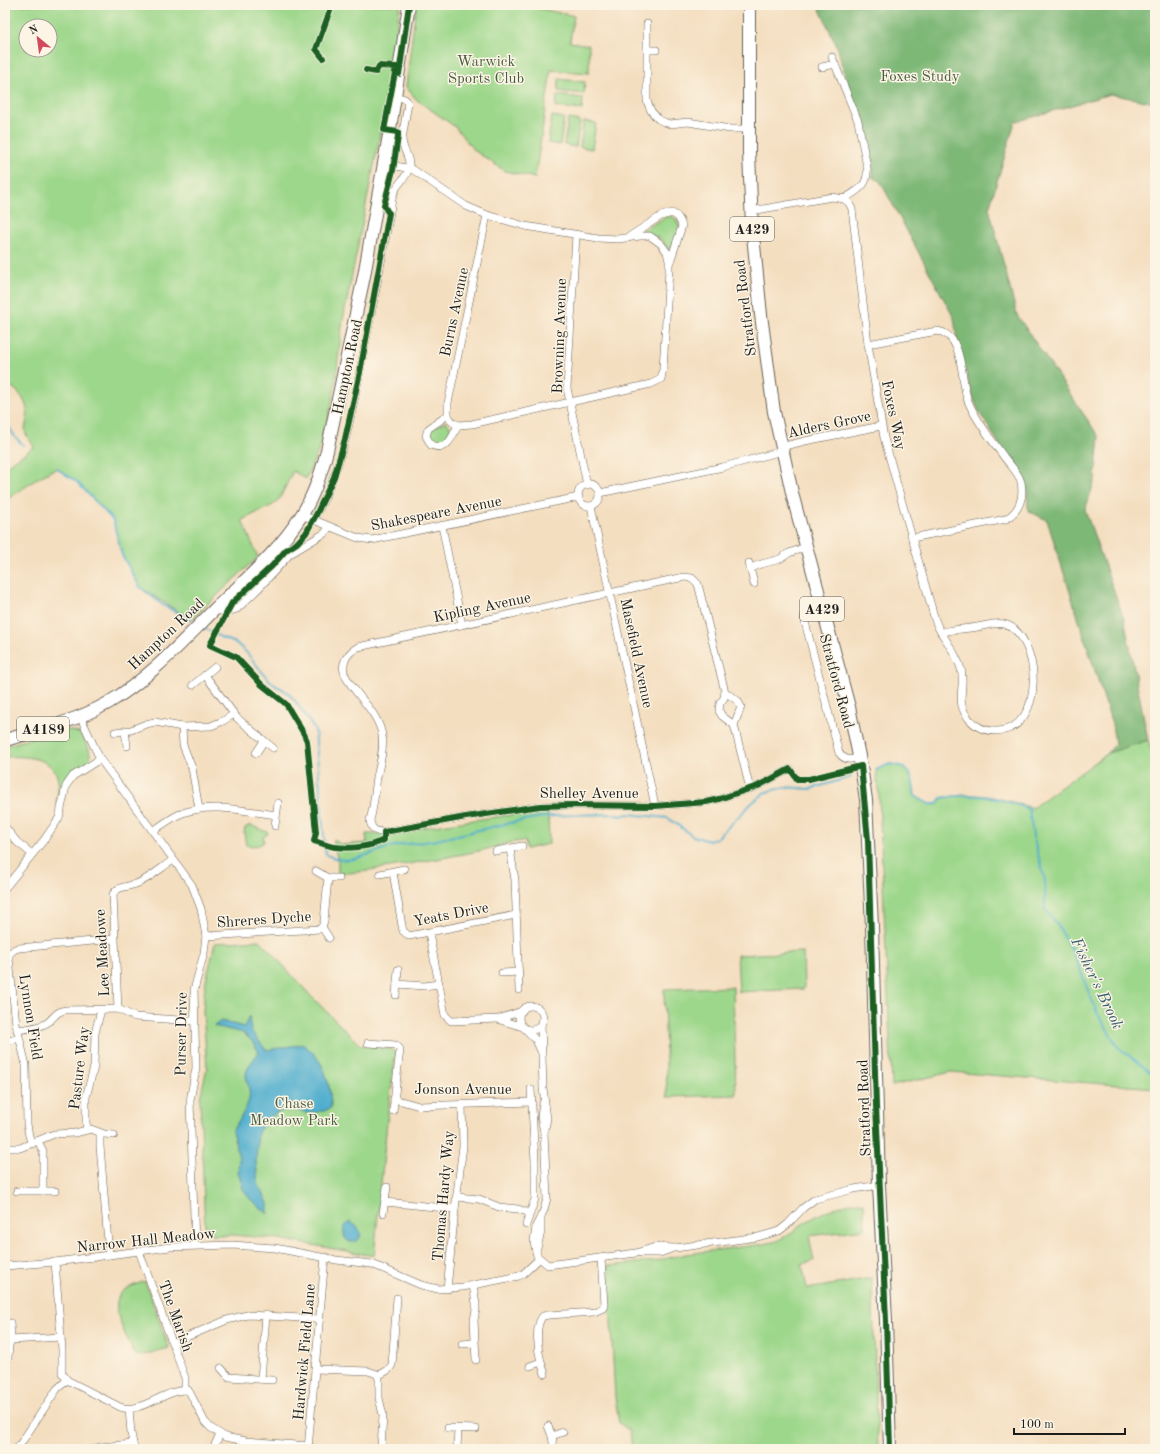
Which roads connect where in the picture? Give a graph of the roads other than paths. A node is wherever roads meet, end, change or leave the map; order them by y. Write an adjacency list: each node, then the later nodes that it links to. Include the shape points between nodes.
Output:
1 (409, 5): 7 (main road, Hampton Road / A4189)
2 (749, 5): 8 (main road, Stratford Road / A429)
3 (646, 24): 4 (street)
4 (647, 50): 5 (street); 8 (street, via 647,101 658,119 670,124 688,122 730,130)
5 (656, 50)
6 (822, 67): 11 (street, via 834,60 858,122 868,174 861,188)
7 (395, 96): 9 (main road, Hampton Road / A4189); 10 (street, via 405,99 408,104 402,144 410,163)
8 (749, 130): 12 (main road, Stratford Road / A429)
9 (384, 164): 10 (street); 27 (main road, Hampton Road / A4189, via 327,451 316,488)
10 (409, 168): 13 (street, via 466,206); 28 (street, Hampton Road, via 392,199 360,372 340,460)
11 (844, 199): 12 (street, via 832,197); 17 (street, Foxes Way, via 852,209)
12 (751, 211): 22 (main road, Stratford Road / A429, via 762,330)
13 (487, 215): 14 (street, via 525,226); 19 (street, Burns Avenue, via 448,403)
14 (576, 235): 15 (street, via 618,239); 18 (street, Browning Avenue, via 567,388)
15 (629, 237): 16 (street, via 650,236 661,244 668,256); 16 (street, via 662,216 672,213 678,217 682,226)
16 (668, 270): 18 (street, via 661,379 651,384)
17 (868, 344): 21 (street, Foxes Way); 31 (street, via 937,331 950,336 957,349 965,394 970,406 1021,484 1020,504 1006,519)
18 (570, 401): 20 (street); 23 (street, Browning Avenue)
19 (448, 415): 20 (street, via 452,422); 20 (street, via 428,429 426,436 431,445 440,447 450,442)
20 (458, 425)
21 (882, 426): 22 (street, Alders Grove, via 805,441); 31 (street, Foxes Way)
22 (782, 449): 24 (street, via 723,467); 32 (main road, Stratford Road / A429)
23 (587, 485): 24 (street, via 594,486); 25 (street, via 581,488)
24 (600, 493): 26 (street, via 598,502)
25 (579, 497): 26 (street, via 584,504); 29 (street, Shakespeare Avenue)
26 (591, 506): 34 (street, Masefield Avenue)
27 (302, 515): 28 (street, Shakespeare Avenue); 36 (main road, Hampton Road / A4189, via 279,547)
28 (314, 520): 30 (street, Shakespeare Avenue)
29 (442, 526): 30 (street, Shakespeare Avenue, via 372,540 358,538); 37 (street)
30 (329, 527): 36 (street, via 325,533 290,554 237,609 227,612)
31 (912, 538): 38 (street, Foxes Way)
32 (806, 547): 33 (street, via 780,559 750,566); 35 (main road, Stratford Road / A429)
33 (754, 584)
34 (610, 593): 37 (street, Kipling Avenue); 42 (street, Kipling Avenue, via 684,577 696,580); 59 (street, Masefield Avenue)
35 (820, 602): 54 (main road, Stratford Road / A429); 54 (street, Stratford Road, via 806,611 804,618 842,757 849,760)
36 (214, 610): 44 (main road, Hampton Road / A4189, via 137,683 107,704)
37 (462, 625): 65 (street, Kipling Avenue, via 358,647 347,657 344,665 346,677 376,718 382,734 382,752 370,820 373,829)
38 (941, 633): 38 (street, Foxes Way, via 998,624 1011,627 1017,632 1028,650 1032,676 1031,702 1020,722 1003,731 991,731 980,728 968,717 960,702 960,667)
39 (215, 667): 40 (street)
40 (205, 675): 41 (street); 43 (street)
41 (193, 685)
42 (726, 692): 45 (street, via 738,701 741,707); 45 (street, via 719,711)
43 (234, 714): 46 (street, via 223,722 211,726); 50 (street)
44 (80, 716): 49 (main road, Hampton Road / A4189); 55 (street, Purser Drive)
45 (734, 725): 57 (street)
46 (182, 727): 47 (street, via 155,722); 60 (street, via 183,745 192,768)
47 (125, 731): 48 (street); 51 (street)
48 (114, 732)
49 (5, 740)
50 (264, 741): 52 (street); 53 (street)
51 (127, 746)
52 (273, 748)
53 (256, 753)
54 (860, 757): 113 (main road, Stratford Road / A429, via 868,840)
55 (100, 758): 64 (street, Purser Drive); 69 (street, via 72,776 66,786 59,818)
56 (790, 769): 57 (street, Shelley Avenue)
57 (750, 789): 59 (street, Shelley Avenue, via 713,801)
58 (278, 803): 61 (street)
59 (655, 806): 65 (street, Shelley Avenue, via 540,806)
60 (199, 809): 61 (street, via 225,809); 64 (street, via 178,815)
61 (276, 815): 62 (street)
62 (275, 826)
63 (5, 827): 69 (street, via 17,842)
64 (153, 830): 70 (street, Purser Drive)
65 (384, 832)
66 (522, 846): 67 (street)
67 (510, 849): 68 (street); 78 (street)
68 (496, 851)
69 (32, 854): 77 (street)
70 (173, 860): 81 (street, Purser Drive, via 195,891); 83 (street, Lee Meadowe, via 141,882 114,892)
71 (404, 870): 73 (street)
72 (316, 871): 75 (street)
73 (393, 872): 74 (street); 80 (street, Yeats Drive, via 403,931 411,936)
74 (380, 874)
75 (328, 878): 76 (street); 79 (street, Shreres Dyche)
76 (339, 878)
77 (5, 888)
78 (516, 915): 80 (street, Yeats Drive); 85 (street)
79 (322, 927): 81 (street, Shreres Dyche, via 317,930); 82 (street)
80 (429, 933): 88 (street)
81 (206, 936): 95 (street, Purser Drive, via 194,990)
82 (329, 938)
83 (114, 939): 91 (street, Lee Meadowe); 98 (street, Lynnon Field, via 19,948 12,951 9,959)
84 (398, 970): 87 (street)
85 (519, 972): 86 (street); 89 (street)
86 (502, 973)
87 (396, 984): 88 (street); 90 (street)
88 (439, 984): 94 (street, via 445,1015 451,1021)
89 (519, 990)
90 (396, 995)
91 (118, 1009): 92 (street); 95 (street, via 135,1017)
92 (101, 1010): 98 (street, via 62,1010 42,1025); 108 (street, Pasture Way, via 95,1033 94,1067 86,1097)
93 (522, 1011): 94 (street); 96 (street, via 529,1007 538,1009 542,1014); 97 (street, via 519,1018)
94 (498, 1019): 97 (street)
95 (194, 1021): 124 (street, Purser Drive, via 196,1068 190,1106)
96 (542, 1022): 97 (street, via 536,1029); 102 (street)
97 (524, 1027): 102 (street, via 536,1040)
98 (17, 1030): 99 (street, Lynnon Field)
99 (19, 1038): 100 (street); 111 (street, Lynnon Field, via 26,1065 27,1124 29,1136)
100 (5, 1042)
101 (368, 1043): 104 (street, via 396,1045 400,1049)
102 (542, 1053): 127 (street, via 544,1099 541,1117 547,1198 534,1232)
103 (531, 1089): 105 (street, Jonson Avenue)
104 (394, 1100): 106 (street, Jonson Avenue, via 419,1106); 107 (street)
105 (532, 1102): 106 (street, Jonson Avenue); 122 (street, Jonson Avenue, via 535,1162 534,1199)
106 (462, 1104): 118 (street, Thomas Hardy Way, via 463,1146)
107 (393, 1111)
108 (87, 1129): 109 (street); 111 (street, via 75,1133 54,1134)
109 (100, 1133): 110 (street); 126 (street)
110 (114, 1134)
111 (35, 1142): 112 (street, via 20,1148); 116 (street, Lynnon Field, via 42,1148 43,1153)
112 (5, 1148)
113 (879, 1185): 129 (street, via 815,1199 788,1224 771,1234 675,1248 656,1247); 171 (main road, Stratford Road / A429)
114 (387, 1187): 119 (street)
115 (18, 1191): 116 (street)
116 (43, 1191): 117 (street)
117 (56, 1191)
118 (457, 1196): 120 (street, Thomas Hardy Way); 122 (street, via 479,1199 499,1208 518,1208)
119 (385, 1202): 120 (street); 121 (street)
120 (455, 1208): 133 (street, Thomas Hardy Way)
121 (383, 1213)
122 (530, 1213): 123 (street, Jonson Avenue)
123 (526, 1225)
124 (195, 1245): 125 (street, Narrow Hall Meadow); 128 (street, Narrow Hall Meadow, via 264,1247)
125 (139, 1251): 126 (street, Narrow Hall Meadow); 140 (street, The Marish)
126 (109, 1255): 130 (street, Narrow Hall Meadow)
127 (538, 1256): 129 (street, via 548,1265); 132 (street, Narrow Hall Meadow, via 528,1270 519,1276)
128 (325, 1257): 133 (street, Narrow Hall Meadow, via 372,1264 421,1285); 136 (street, Hardwick Field Lane)
129 (601, 1258): 145 (street, via 603,1308 594,1312 543,1316 538,1323)
130 (55, 1262): 131 (street, Narrow Hall Meadow); 138 (street)
131 (5, 1266)
132 (473, 1285): 133 (street, Narrow Hall Meadow); 141 (street, via 476,1310)
133 (447, 1289)
134 (397, 1298): 150 (street, via 392,1365)
135 (266, 1315): 136 (street); 140 (street, via 235,1317); 151 (street)
136 (319, 1319): 148 (street, Hardwick Field Lane)
137 (10, 1323): 139 (street)
138 (61, 1337): 139 (street); 152 (street, via 62,1373)
139 (11, 1340): 143 (street)
140 (172, 1343): 154 (street, The Marish, via 185,1378)
141 (474, 1343): 142 (street); 144 (street)
142 (462, 1344)
143 (8, 1358)
144 (476, 1360)
145 (541, 1362): 146 (street); 149 (street)
146 (530, 1366)
147 (221, 1368): 151 (street, via 229,1377)
148 (315, 1369): 150 (street, via 368,1371); 164 (street, Hardwick Field Lane)
149 (545, 1374)
150 (378, 1376): 168 (street, via 383,1415)
151 (261, 1379): 153 (street)
152 (66, 1380): 155 (street); 165 (street, via 57,1389)
153 (272, 1380)
154 (185, 1390): 155 (street); 161 (street, via 190,1392 205,1422)
155 (129, 1409): 163 (street)
156 (548, 1426): 162 (street)
157 (448, 1428): 158 (street)
158 (458, 1429): 159 (street); 169 (street)
159 (476, 1429)
160 (562, 1432): 162 (street)
161 (220, 1434): 164 (street, via 230,1439); 167 (street)
162 (552, 1436): 170 (street)
163 (134, 1447): 166 (street)
164 (309, 1447)
165 (17, 1449)
166 (94, 1449)
167 (213, 1449)
168 (381, 1449)
169 (457, 1449)
170 (554, 1449)
171 (890, 1449)

